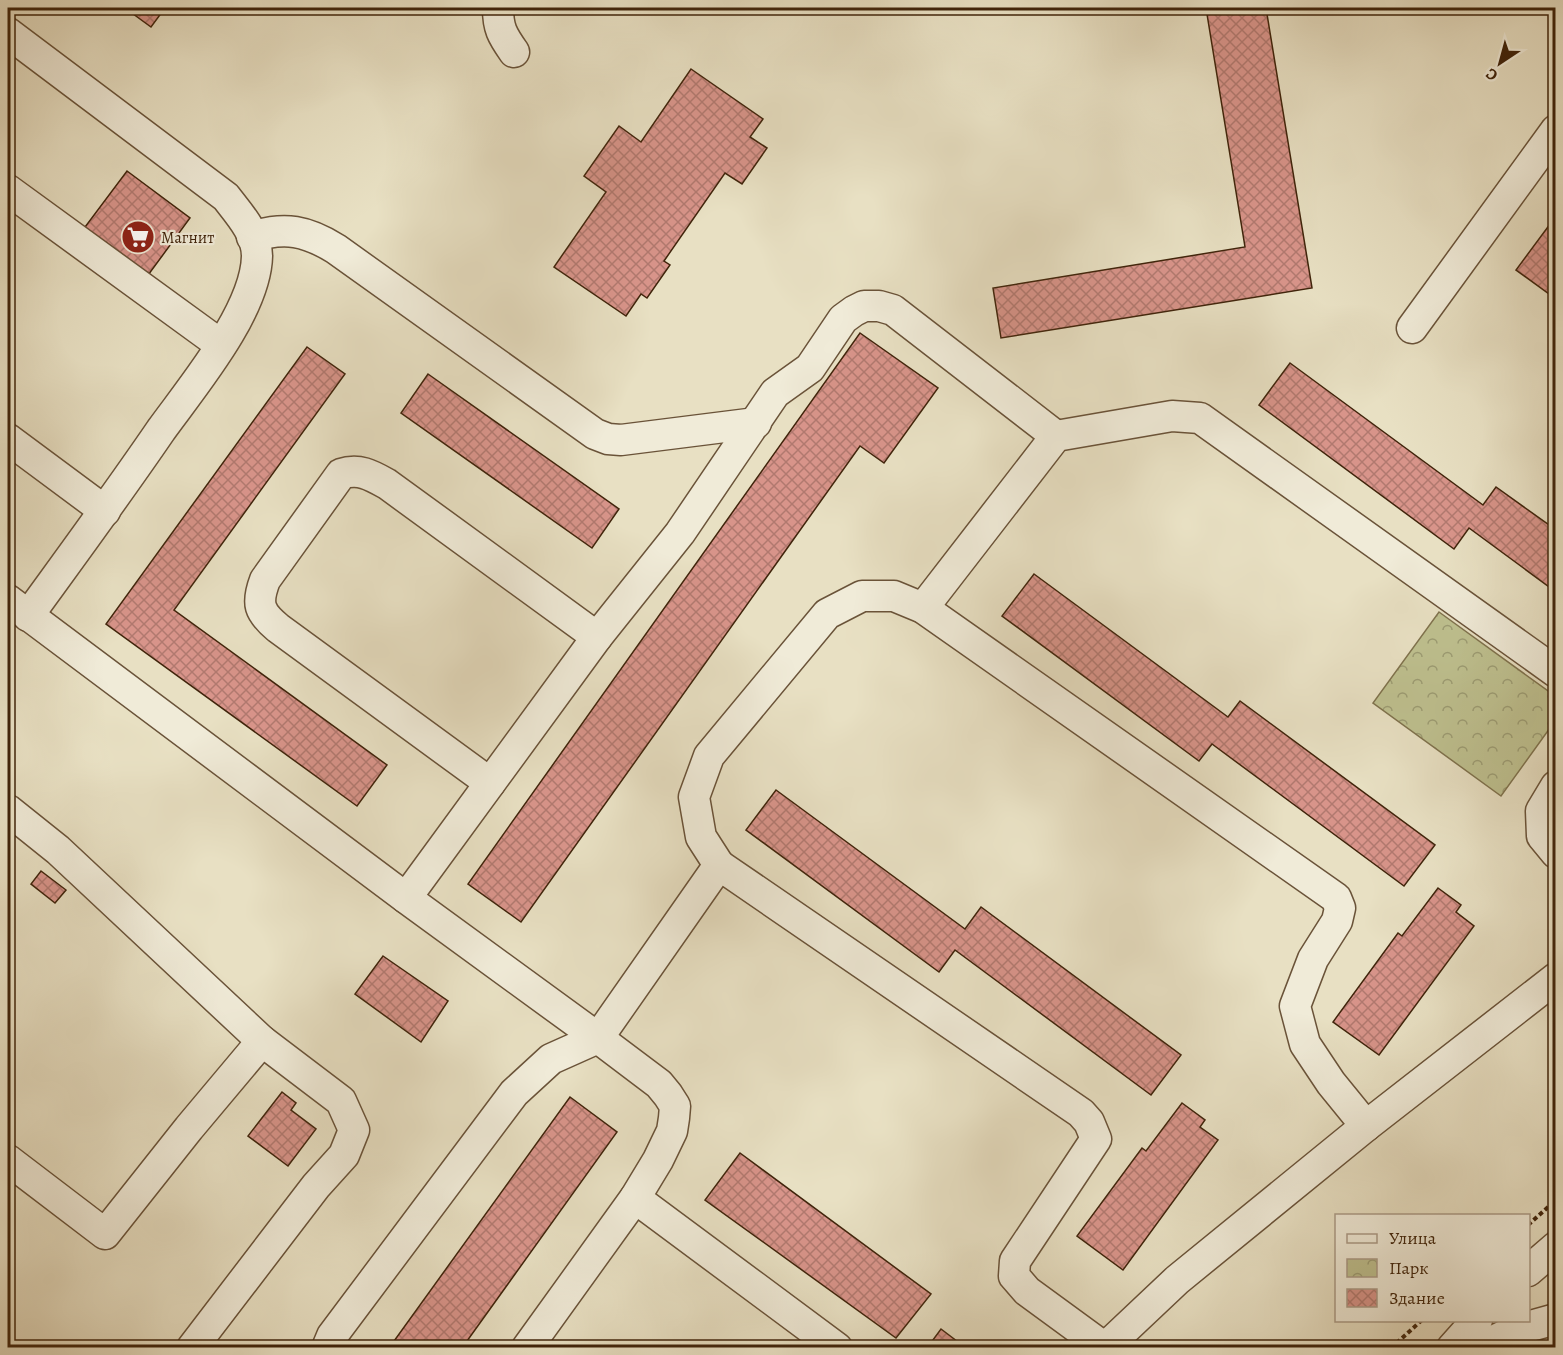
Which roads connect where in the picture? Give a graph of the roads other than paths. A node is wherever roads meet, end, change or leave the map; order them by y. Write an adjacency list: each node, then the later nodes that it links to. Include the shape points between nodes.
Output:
1 (498, 8): 3 (street, via 498,24)
2 (8, 33): 6 (street, via 226,197 249,226)
3 (514, 52)
4 (1556, 130): 7 (street)
5 (8, 190): 8 (street)
6 (252, 237): 8 (street, via 257,255 253,283); 9 (street, via 279,230 317,237 595,434 608,439)
7 (1412, 328)
8 (221, 345): 12 (street)
9 (756, 423): 10 (street, via 775,393 810,368 843,319 864,306 879,306 893,310); 15 (street, via 680,533)
10 (1056, 436): 14 (street); 16 (street, via 1172,416 1200,418)
11 (8, 439): 12 (street)
12 (105, 511): 13 (street)
13 (18, 608): 22 (street)
14 (923, 608): 21 (street, via 894,596 862,596 827,615 709,756 694,797 701,837); 26 (street, via 1335,898 1340,908 1337,921 1313,959 1295,1006 1305,1044)
15 (597, 636): 17 (street); 17 (street, via 387,484 363,472 341,474 265,580 260,594 261,609 278,628)
16 (1556, 672)
17 (490, 783): 22 (street)
18 (1556, 786): 20 (street, via 1540,811 1542,836)
19 (8, 810): 25 (street, via 58,850)
20 (1556, 853)
21 (719, 866): 24 (street); 37 (street, via 1089,1122 1096,1139 1016,1261 1014,1276 1027,1291)
22 (406, 898): 24 (street)
23 (1556, 978): 26 (street)
24 (598, 1038): 28 (street, via 659,1084 675,1106 672,1131); 34 (street, via 551,1059 514,1093)
25 (262, 1041): 27 (street, via 105,1234); 33 (street, via 341,1101 354,1130 344,1155)
26 (1366, 1126): 37 (street, via 1177,1280)
27 (8, 1160)
28 (635, 1198): 35 (street); 36 (street)
29 (1556, 1248): 30 (street)
30 (1530, 1269)
31 (1556, 1320): 39 (street, via 1516,1329)
32 (1475, 1322): 38 (street)
33 (192, 1347)
34 (327, 1347)
35 (527, 1347)
36 (837, 1347)
37 (1105, 1347)
38 (1452, 1347)
39 (1479, 1347)

